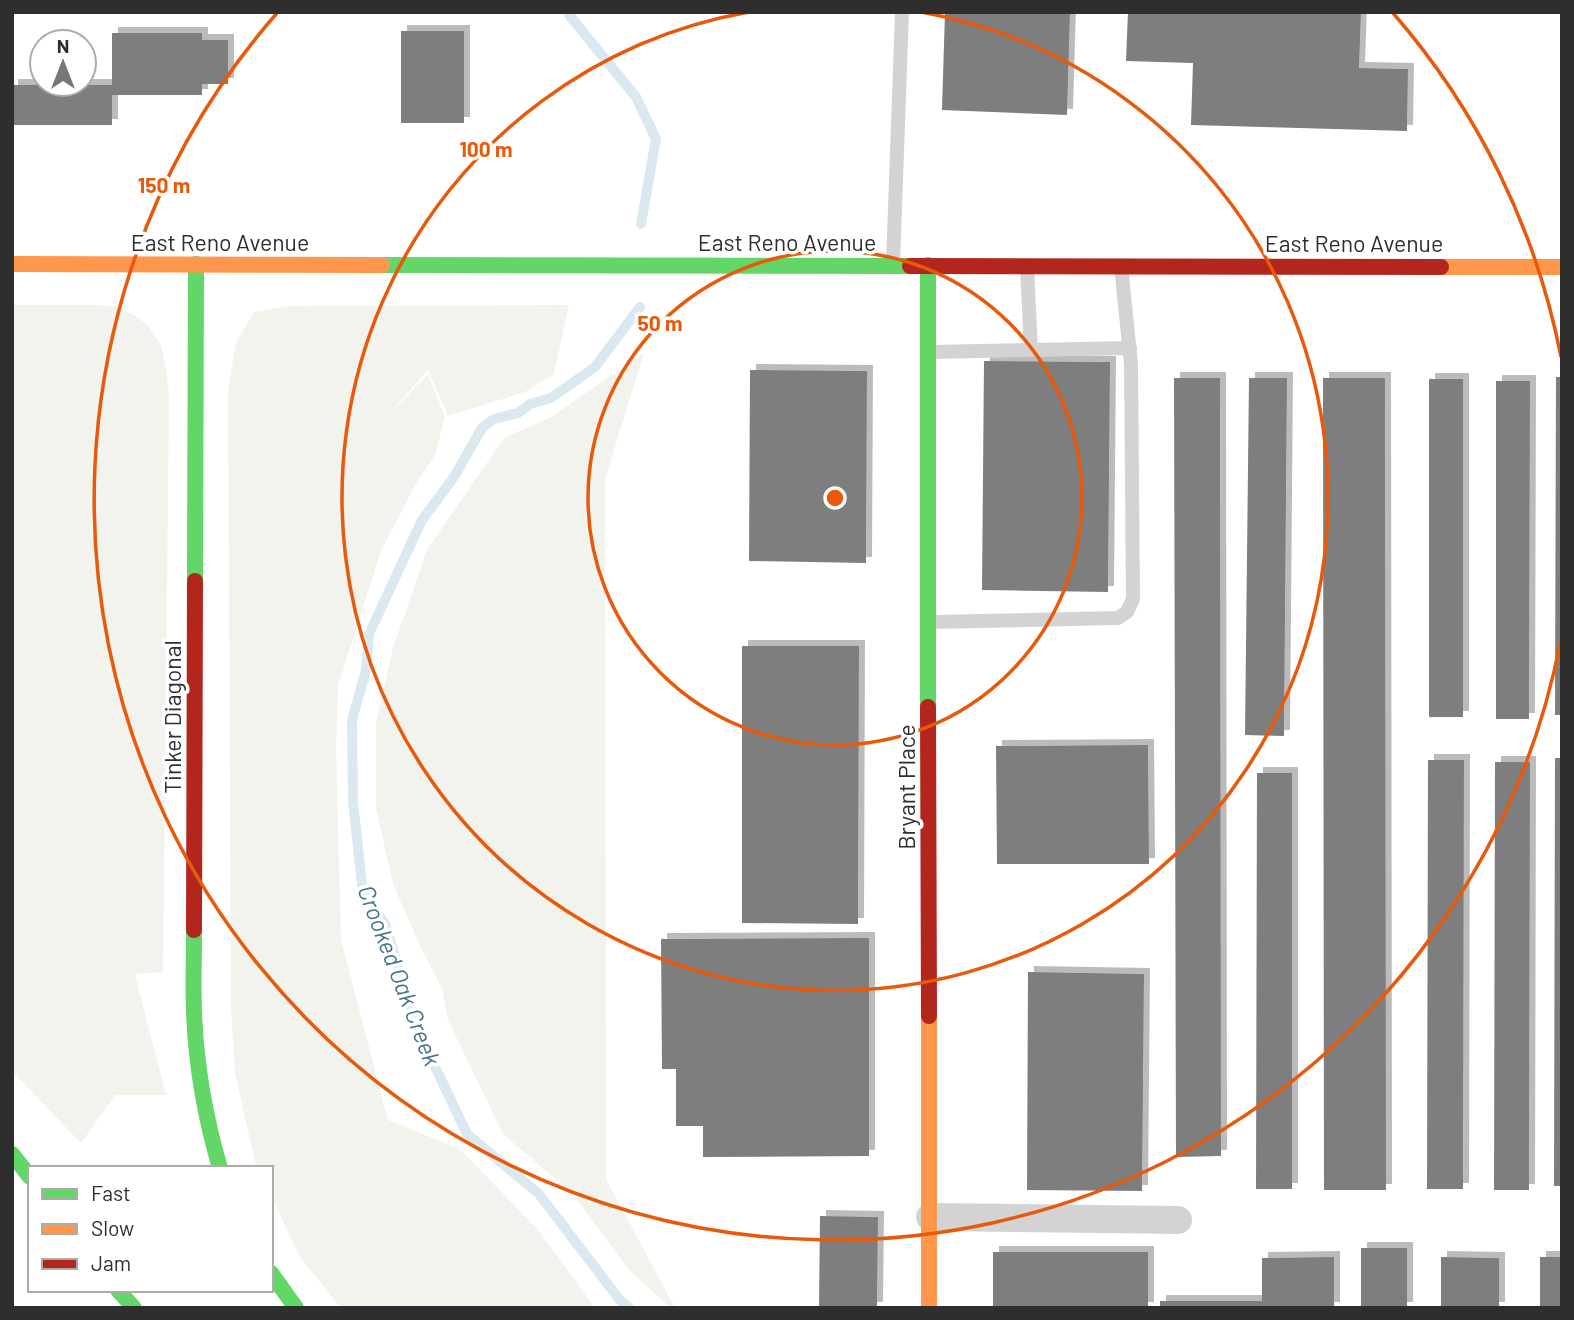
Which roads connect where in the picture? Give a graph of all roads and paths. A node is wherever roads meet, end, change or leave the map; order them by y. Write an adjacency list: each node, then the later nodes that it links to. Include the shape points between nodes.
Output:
1 (902, 12): 4 (lane)
2 (12, 264): 3 (main road, East Reno Avenue)
3 (196, 264): 4 (main road, East Reno Avenue); 14 (main road, Tinker Diagonal, via 194,1010 205,1118)
4 (893, 265): 5 (main road, East Reno Avenue)
5 (928, 265): 6 (main road, East Reno Avenue); 11 (main road, Bryant Place)
6 (1027, 265): 7 (main road, East Reno Avenue); 10 (lane)
7 (1121, 266): 8 (main road, East Reno Avenue); 9 (lane)
8 (1562, 267)
9 (1129, 348): 10 (lane); 12 (lane, via 1133,599 1127,612 1118,618)
10 (1031, 350): 11 (lane)
11 (928, 352): 12 (main road, Bryant Place)
12 (928, 622): 16 (main road, Bryant Place)
13 (12, 1154): 15 (main road)
14 (219, 1166)
15 (28, 1174)
16 (930, 1217): 17 (street); 22 (main road, Bryant Place)
17 (1178, 1220)
18 (273, 1276): 21 (main road)
19 (120, 1292): 20 (main road)
20 (135, 1308)
21 (296, 1308)
22 (929, 1308)

